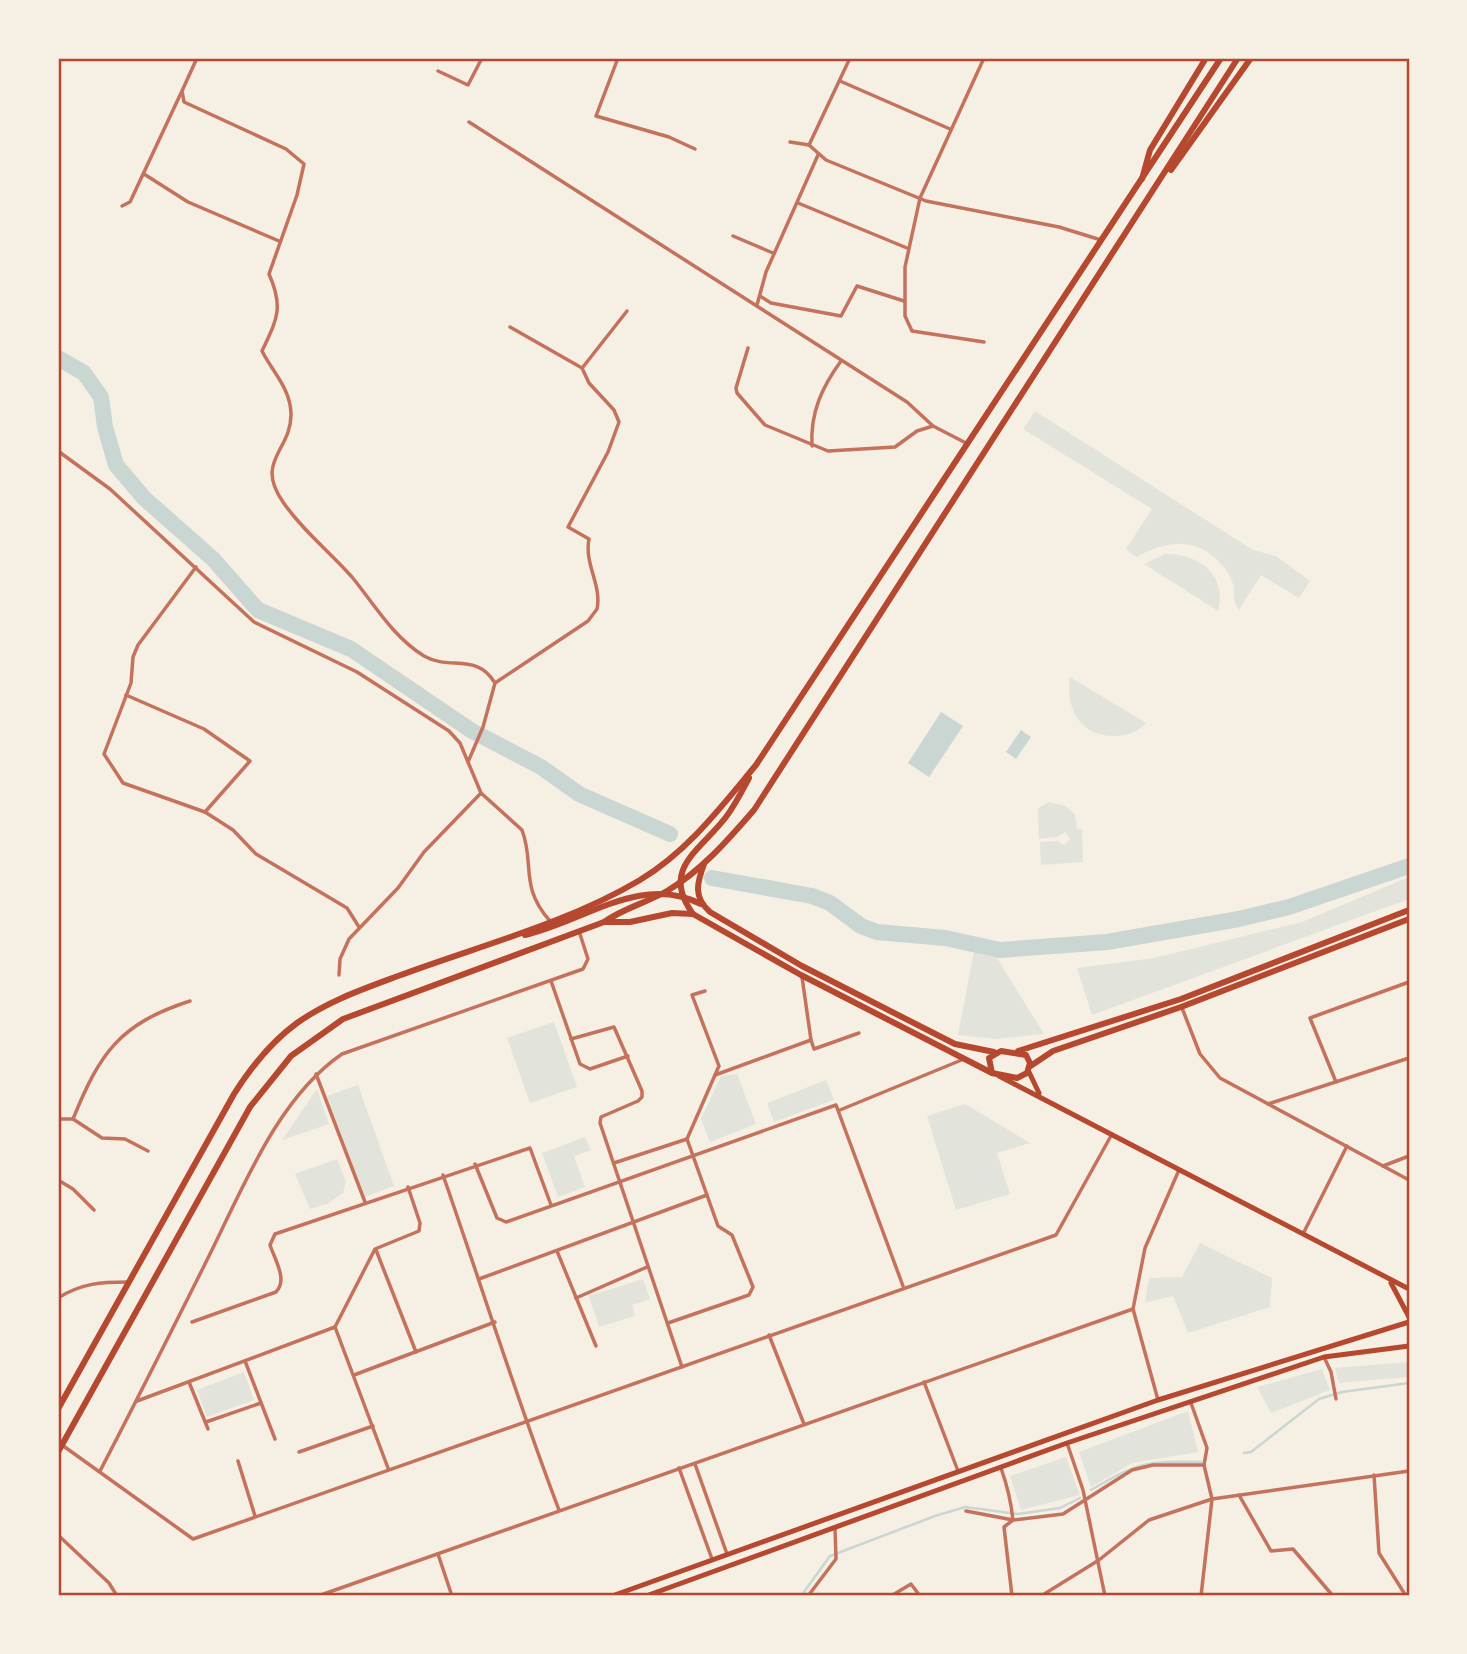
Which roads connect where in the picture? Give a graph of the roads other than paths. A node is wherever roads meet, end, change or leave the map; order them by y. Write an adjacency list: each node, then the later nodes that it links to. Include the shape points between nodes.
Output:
1 (197, 58): 12 (street)
2 (482, 58): 10 (street, via 468,85)
3 (618, 58): 17 (street, via 596,116)
4 (850, 58): 11 (street)
5 (984, 58): 14 (street)
6 (1206, 58): 20 (main road, via 1150,150)
7 (1222, 58): 20 (main road)
8 (1238, 58): 21 (main road)
9 (1251, 58): 21 (main road)
10 (438, 72)
11 (840, 81): 14 (street); 16 (street)
12 (182, 92): 19 (street); 27 (street, via 191,107 300,159 304,171)
13 (469, 122): 32 (street)
14 (950, 129): 22 (street)
15 (790, 142): 16 (street)
16 (809, 145): 18 (street)
17 (695, 149)
18 (818, 155): 22 (street); 23 (street)
19 (144, 174): 24 (street, via 130,202); 27 (street, via 188,202)
20 (1142, 182): 26 (main road)
21 (1150, 196): 50 (main road, via 754,810)
22 (920, 198): 26 (street, via 1059,226); 28 (street)
23 (798, 204): 28 (street); 29 (street)
24 (122, 206)
25 (733, 236): 29 (street)
26 (1101, 240): 40 (main road)
27 (279, 241): 44 (street, via 269,274 278,296 277,322 262,351 284,387 291,409 288,432 272,464 276,490 291,514 415,649 434,660 487,670)
28 (907, 248): 31 (street)
29 (774, 253): 30 (street)
30 (760, 296): 31 (street, via 771,303 841,316 857,286); 32 (street)
31 (904, 302): 35 (street, via 906,324 912,331)
32 (756, 305): 37 (street)
33 (627, 311): 38 (street)
34 (510, 327): 38 (street)
35 (984, 342)
36 (748, 348): 41 (street, via 737,393 765,425)
37 (841, 360): 39 (street, via 907,402); 41 (street, via 817,402)
38 (582, 368): 44 (street, via 619,422 568,527 589,539 587,556 597,589 597,610 588,621)
39 (933, 426): 40 (street); 41 (street, via 884,449 828,451)
40 (968, 444): 47 (main road)
41 (812, 446)
42 (58, 451): 43 (street, via 110,489)
43 (196, 567): 45 (street, via 138,645); 46 (street, via 254,622 365,676 449,731)
44 (495, 682): 46 (street)
45 (126, 695): 49 (street, via 104,754 123,783); 49 (street, via 188,720 250,761)
46 (468, 762): 48 (street)
47 (756, 765): 51 (main road, via 726,817 687,861); 58 (main road, via 686,846 655,870)
48 (481, 793): 58 (street, via 522,830 528,877 540,909); 60 (street)
49 (205, 812): 60 (street, via 233,830 256,854 347,908)
50 (704, 862): 51 (main road); 54 (main road, via 697,884)
51 (679, 884): 52 (main road); 53 (main road)
52 (664, 893): 53 (main road); 59 (main road); 62 (main road, via 637,895)
53 (681, 896): 54 (main road); 56 (main road)
54 (702, 905): 74 (main road, via 802,966 955,1044)
55 (1409, 910): 73 (main road, via 1181,999)
56 (692, 914): 59 (main road); 64 (main road)
57 (1409, 919): 69 (main road)
58 (550, 920): 62 (main road)
59 (604, 922): 61 (main road)
60 (359, 927): 63 (street, via 340,959)
61 (579, 931): 65 (street, via 587,964); 149 (main road, via 363,1010 324,1030 290,1056 250,1107)
62 (500, 941): 114 (main road, via 346,996 312,1013 282,1036 234,1094)
63 (339, 975)
64 (801, 975): 72 (street); 76 (main road)
65 (551, 981): 71 (street); 80 (street, via 342,1054)
66 (1409, 982): 82 (street, via 1310,1018)
67 (705, 991): 81 (street, via 692,995 719,1066)
68 (190, 1001): 87 (street, via 158,1011 118,1038 93,1071)
69 (1181, 1007): 78 (main road, via 1052,1051); 84 (street, via 1200,1054 1220,1078)
70 (859, 1033): 72 (street, via 814,1049)
71 (571, 1039): 75 (street, via 614,1027); 75 (street, via 585,1068)
72 (811, 1040): 81 (street)
73 (1018, 1051): 74 (main road); 78 (main road, via 1026,1055)
74 (994, 1052): 79 (main road, via 988,1062)
75 (628, 1056): 94 (street, via 642,1097 601,1117)
76 (967, 1057): 79 (main road); 85 (street)
77 (1409, 1058): 82 (street)
78 (1029, 1069): 79 (main road, via 1017,1078); 83 (main road)
79 (994, 1073): 83 (main road)
80 (316, 1074): 104 (street); 137 (street, via 292,1101 256,1163)
81 (715, 1075): 89 (street)
82 (1336, 1082): 84 (street)
83 (1041, 1096): 88 (main road)
84 (1268, 1104): 90 (street)
85 (840, 1110): 92 (street, via 831,1105); 115 (street)
86 (58, 1119): 87 (street)
87 (73, 1119): 91 (street, via 102,1138 125,1139)
88 (1112, 1134): 97 (main road); 115 (street, via 1056,1235)
89 (687, 1139): 92 (street); 94 (street)
90 (1347, 1146): 96 (street); 108 (street)
91 (148, 1151)
92 (693, 1155): 101 (street); 103 (street)
93 (1409, 1156): 96 (street)
94 (614, 1163): 101 (street)
95 (475, 1164): 98 (street); 105 (street, via 500,1222); 105 (street, via 530,1148)
96 (1383, 1166): 100 (street)
97 (1179, 1170): 108 (main road); 119 (street, via 1145,1248)
98 (443, 1175): 102 (street); 112 (street)
99 (58, 1180): 106 (street)
100 (1409, 1180)
101 (620, 1181): 105 (street); 107 (street)
102 (408, 1187): 104 (street); 109 (street, via 419,1231)
103 (707, 1195): 107 (street); 124 (street, via 718,1226 732,1235 752,1292)
104 (365, 1202): 121 (street, via 275,1234 270,1245 281,1287)
105 (551, 1206)
106 (94, 1210)
107 (634, 1223): 110 (street); 111 (street)
108 (1303, 1234): 113 (main road)
109 (375, 1249): 125 (street); 129 (street)
110 (557, 1251): 112 (street); 118 (street)
111 (646, 1267): 118 (street); 124 (street)
112 (479, 1279): 122 (street)
113 (1389, 1280): 116 (main road); 120 (main road)
114 (131, 1282): 117 (street, via 97,1282); 141 (main road)
115 (903, 1286): 126 (street)
116 (1409, 1289)
117 (58, 1298)
118 (576, 1298): 127 (street)
119 (1133, 1309): 135 (street); 138 (street)
120 (1409, 1317)
121 (192, 1322)
122 (495, 1322): 129 (street); 143 (street)
123 (1409, 1322): 138 (main road)
124 (667, 1323): 132 (street)
125 (335, 1327): 131 (street); 133 (street)
126 (769, 1335): 132 (street); 144 (street)
127 (596, 1346)
128 (1409, 1346): 130 (main road)
129 (416, 1352): 133 (street)
130 (1324, 1357): 136 (street); 140 (main road)
131 (245, 1361): 134 (street); 139 (street)
132 (682, 1367): 143 (street)
133 (354, 1375): 145 (street)
134 (189, 1382): 137 (street); 142 (street)
135 (924, 1382): 144 (street); 158 (street)
136 (1336, 1399)
137 (136, 1401): 157 (street)
138 (1158, 1401): 158 (main road)
139 (261, 1403): 142 (street); 147 (street)
140 (1191, 1403): 148 (main road); 153 (street, via 1207,1448)
141 (58, 1409)
142 (206, 1422): 146 (street)
143 (526, 1423): 154 (street); 164 (street)
144 (804, 1424): 152 (street)
145 (373, 1426): 150 (street); 154 (street)
146 (208, 1429)
147 (275, 1439)
148 (1067, 1443): 156 (main road); 163 (street)
149 (60, 1448): 157 (street)
150 (299, 1452)
151 (238, 1461): 166 (street)
152 (695, 1463): 155 (street); 171 (street)
153 (1204, 1465): 162 (street); 163 (street, via 1153,1465 1132,1470)
154 (388, 1468): 166 (street)
155 (679, 1468): 164 (street); 172 (street)
156 (1000, 1468): 167 (street, via 1010,1492); 168 (main road)
157 (100, 1471): 166 (street, via 193,1539)
158 (958, 1471): 171 (main road)
159 (1409, 1471): 160 (street)
160 (1374, 1475): 161 (street); 188 (street, via 1379,1553)
161 (1239, 1495): 162 (street); 186 (street, via 1271,1551 1293,1549)
162 (1212, 1499): 173 (street, via 1149,1520); 185 (street)
163 (1085, 1500): 167 (street, via 1063,1514); 173 (street)
164 (559, 1511): 170 (street)
165 (966, 1511): 167 (street)
166 (255, 1516)
167 (1013, 1520): 182 (street, via 1004,1527)
168 (835, 1528): 178 (main road); 179 (street, via 836,1559)
169 (58, 1535): 174 (street)
170 (438, 1554): 175 (street); 176 (street)
171 (727, 1554): 172 (main road)
172 (712, 1559): 177 (main road)
173 (1099, 1560): 183 (street); 184 (street)
174 (117, 1596)
175 (318, 1596)
176 (452, 1596)
177 (612, 1596)
178 (646, 1596)
179 (808, 1596)
180 (891, 1596): 181 (street, via 911,1584)
181 (920, 1596)
182 (1012, 1596)
183 (1041, 1596)
184 (1105, 1596)
185 (1201, 1596)
186 (1333, 1596)
187 (1399, 1596): 188 (street)
188 (1406, 1596)

